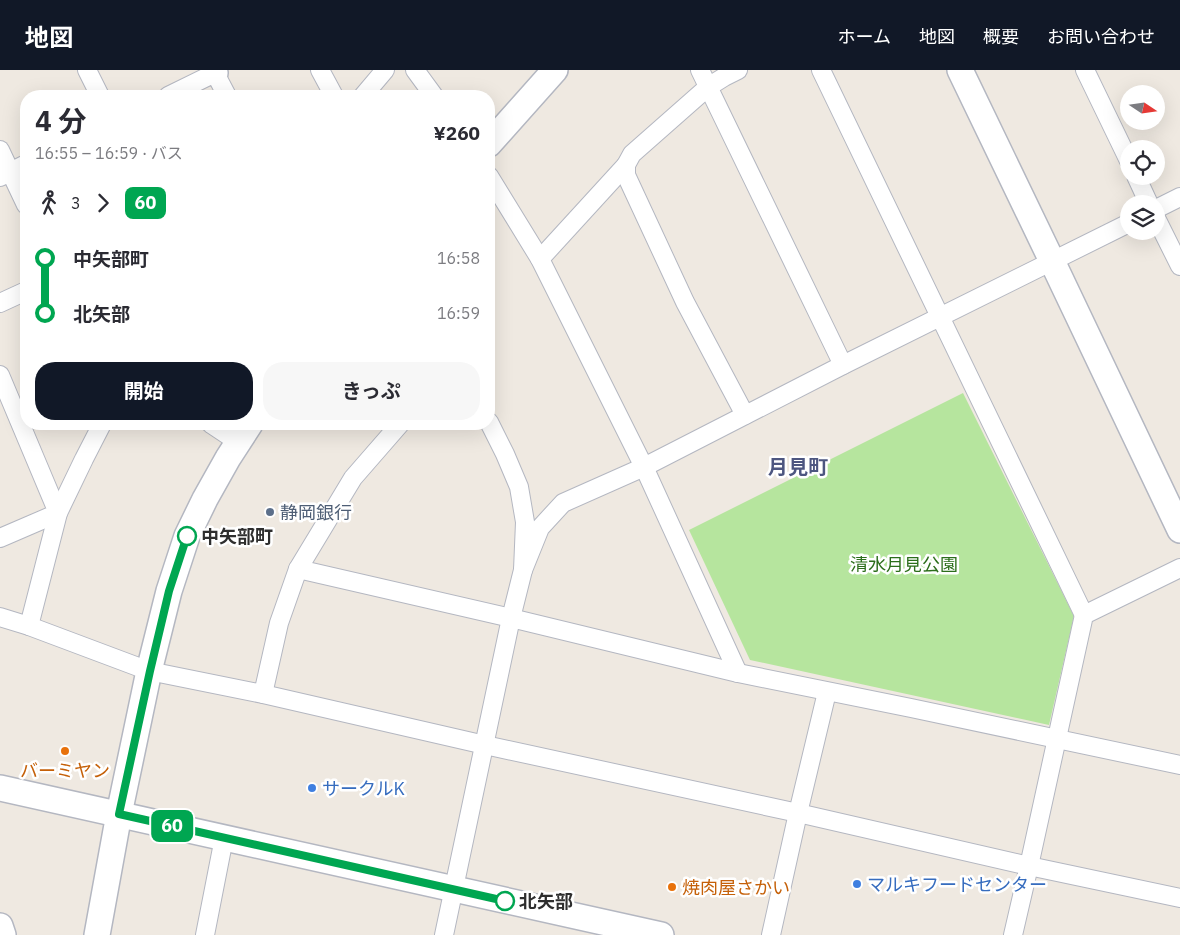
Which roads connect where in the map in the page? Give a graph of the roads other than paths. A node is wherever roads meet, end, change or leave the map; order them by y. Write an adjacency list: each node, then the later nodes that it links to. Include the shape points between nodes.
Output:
1 (87, 70): 13 (street)
2 (320, 70): 16 (street)
3 (385, 70): 17 (street)
4 (416, 70): 18 (street)
5 (554, 70): 19 (street)
6 (700, 70): 12 (street)
7 (738, 70): 12 (street)
8 (821, 70): 35 (street)
9 (960, 70): 31 (street)
10 (1084, 70): 20 (street)
11 (215, 72): 14 (street); 15 (street)
12 (708, 87): 22 (street, via 632,154); 36 (street)
13 (97, 90)
14 (180, 90)
15 (223, 90)
16 (331, 90)
17 (368, 90)
18 (430, 90)
19 (495, 137)
20 (1120, 143)
21 (0, 150): 23 (street)
22 (626, 165): 30 (street); 38 (street, via 626,175 686,302)
23 (12, 170): 25 (street)
24 (495, 186): 30 (street)
25 (20, 190)
26 (1180, 198): 27 (street)
27 (1165, 205)
28 (1120, 227): 31 (street)
29 (1165, 236): 32 (street)
30 (540, 259): 45 (street)
31 (1052, 261): 35 (street); 47 (street)
32 (1180, 266)
33 (20, 294): 34 (street)
34 (0, 303)
35 (940, 316): 36 (street); 52 (street)
36 (843, 365): 38 (street)
37 (0, 375): 39 (street)
38 (745, 415): 45 (street)
39 (20, 423)
40 (23, 430): 46 (street)
41 (99, 430): 46 (street)
42 (395, 430): 50 (street, via 353,478)
43 (493, 430): 51 (street, via 520,487 525,522)
44 (244, 433): 56 (street, via 187,536 169,591)
45 (644, 467): 51 (street, via 563,504 540,528); 57 (street)
46 (58, 513): 48 (street); 55 (street)
47 (1180, 530)
48 (0, 538)
49 (1180, 568): 52 (street)
50 (298, 569): 54 (street); 59 (street, via 279,623)
51 (523, 570): 54 (street)
52 (1084, 615): 60 (street)
53 (0, 617): 55 (street)
54 (511, 618): 57 (street); 61 (street)
55 (29, 626): 56 (street)
56 (150, 671): 59 (street); 65 (street)
57 (738, 673): 58 (street)
58 (826, 692): 60 (street); 64 (street)
59 (263, 694): 61 (street)
60 (1057, 738): 62 (street); 67 (street)
61 (485, 745): 64 (street); 68 (street)
62 (1180, 765)
63 (0, 788): 65 (street)
64 (798, 813): 67 (street); 76 (street)
65 (119, 814): 66 (street); 72 (street)
66 (224, 838): 68 (street); 73 (street)
67 (1029, 866): 69 (street); 77 (street)
68 (454, 890): 74 (street); 75 (street)
69 (1180, 898)
70 (0, 926): 71 (street)
71 (3, 935)
72 (98, 935)
73 (205, 935)
74 (444, 935)
75 (661, 935)
76 (771, 935)
77 (1013, 935)

